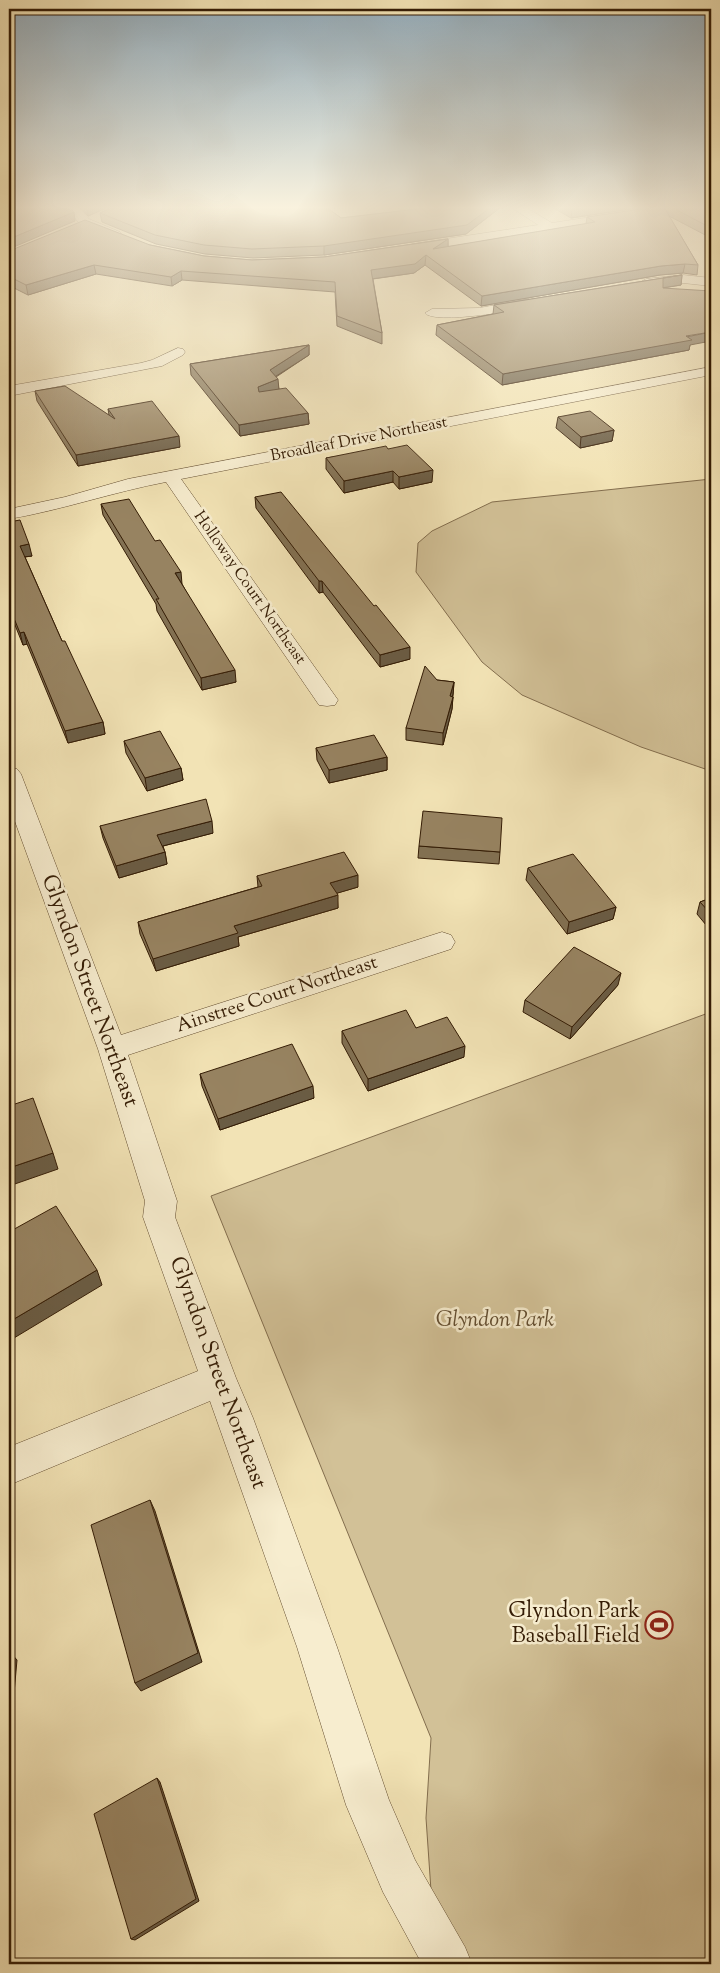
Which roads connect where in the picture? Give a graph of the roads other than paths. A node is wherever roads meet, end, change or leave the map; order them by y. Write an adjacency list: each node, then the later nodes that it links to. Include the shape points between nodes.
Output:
1 (546, 300): 2 (street, via 479,312)
2 (432, 313)
3 (178, 352): 5 (street, via 141,367)
4 (711, 371): 6 (street, Broadleaf Drive Northeast)
5 (9, 391)
6 (170, 476): 7 (street, Broadleaf Drive Northeast); 8 (street, Holloway Court Northeast)
7 (9, 514)
8 (327, 700)
9 (9, 774): 11 (street, Glyndon Street Northeast)
10 (442, 942): 11 (street, Ainstree Court Northeast)
11 (112, 1048): 12 (street, Glyndon Street Northeast, via 161,1201 159,1217)
12 (219, 1380): 13 (street); 14 (street, Glyndon Street Northeast, via 317,1647 368,1805 399,1876)
13 (9, 1466)
14 (448, 1964)

